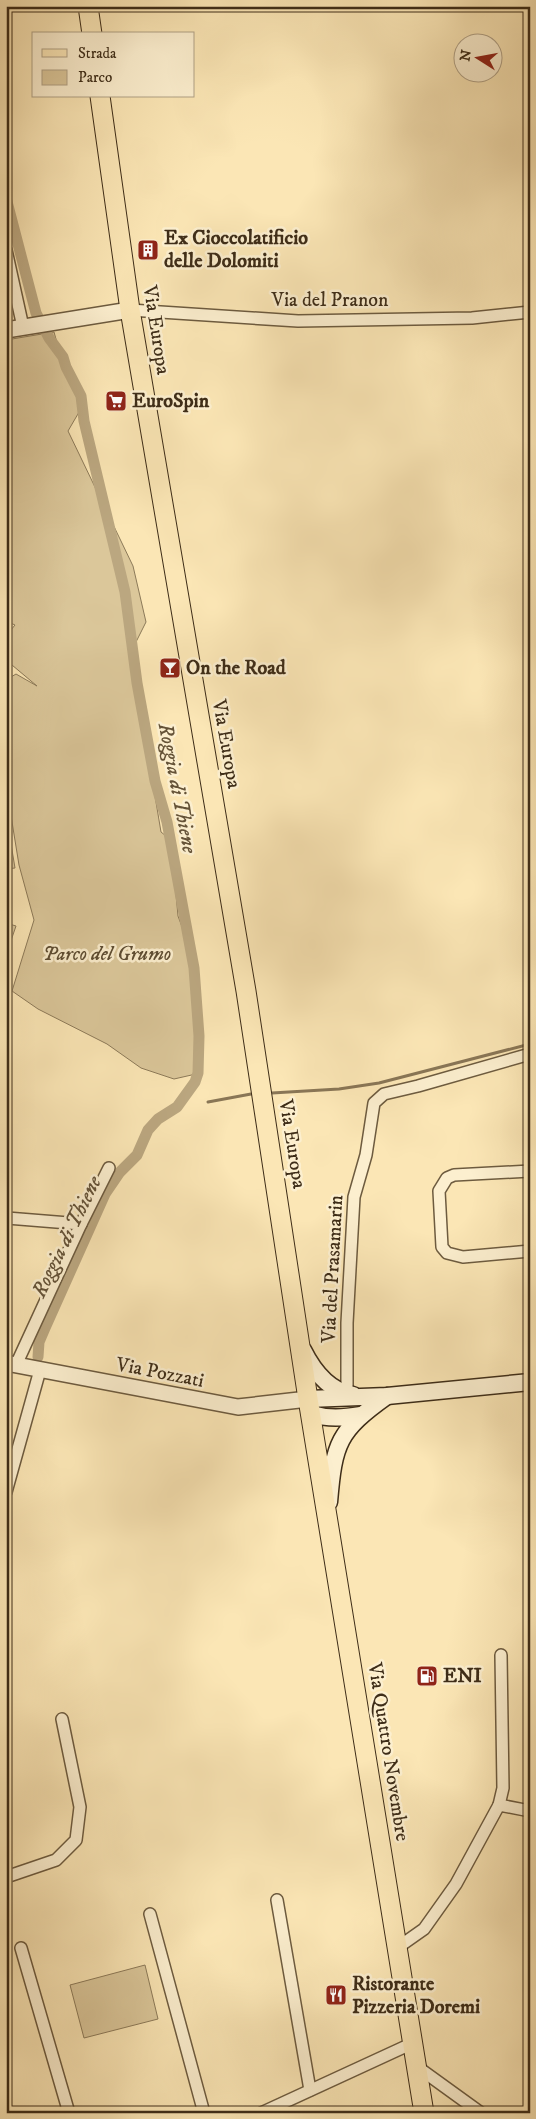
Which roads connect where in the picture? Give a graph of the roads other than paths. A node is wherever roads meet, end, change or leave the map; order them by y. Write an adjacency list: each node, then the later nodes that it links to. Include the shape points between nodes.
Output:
1 (88, 6): 2 (main road)
2 (92, 32)
3 (100, 98): 5 (main road, Via Europa)
4 (6, 250): 7 (street)
5 (130, 310): 6 (street, Via del Pranon, via 298,321 472,318); 7 (street); 15 (main road, Via Europa, via 246,991)
6 (530, 312)
7 (28, 327): 8 (street)
8 (6, 330)
9 (530, 1054): 19 (street, Via del Prasamarin, via 384,1094 374,1103 366,1155 354,1197 347,1323)
10 (109, 1168): 13 (street)
11 (530, 1171): 14 (street, via 454,1175 447,1178 439,1191 442,1247 447,1253 463,1257)
12 (8, 1218): 13 (street)
13 (82, 1224): 16 (street)
14 (530, 1251)
15 (301, 1346): 19 (main road, via 314,1371); 21 (main road, Via Europa)
16 (11, 1364): 17 (street, Via Pozzati)
17 (40, 1370): 21 (street, Via Pozzati, via 238,1407); 23 (street)
18 (530, 1382): 20 (main road)
19 (355, 1395): 20 (main road); 21 (main road)
20 (387, 1396): 22 (main road)
21 (310, 1406): 22 (main road, via 324,1417); 24 (main road, Via Quattro Novembre)
22 (360, 1415): 24 (main road, via 342,1436 336,1452)
23 (6, 1492)
24 (328, 1517): 33 (main road, Via Quattro Novembre)
25 (501, 1655): 27 (street, via 503,1788)
26 (62, 1719): 29 (street, via 80,1807 76,1840 56,1860)
27 (499, 1805): 28 (street); 33 (street, via 456,1884 424,1929)
28 (530, 1812)
29 (6, 1877)
30 (277, 1900): 36 (street)
31 (150, 1914): 38 (street)
32 (21, 1948): 37 (street)
33 (397, 1948): 34 (main road, Via Quattro Novembre)
34 (413, 2043): 35 (main road, Via Quattro Novembre); 36 (street)
35 (416, 2066): 40 (main road, Via Quattro Novembre); 41 (street)
36 (310, 2090): 39 (street)
37 (69, 2113)
38 (204, 2113)
39 (262, 2113)
40 (424, 2113)
41 (481, 2113)

